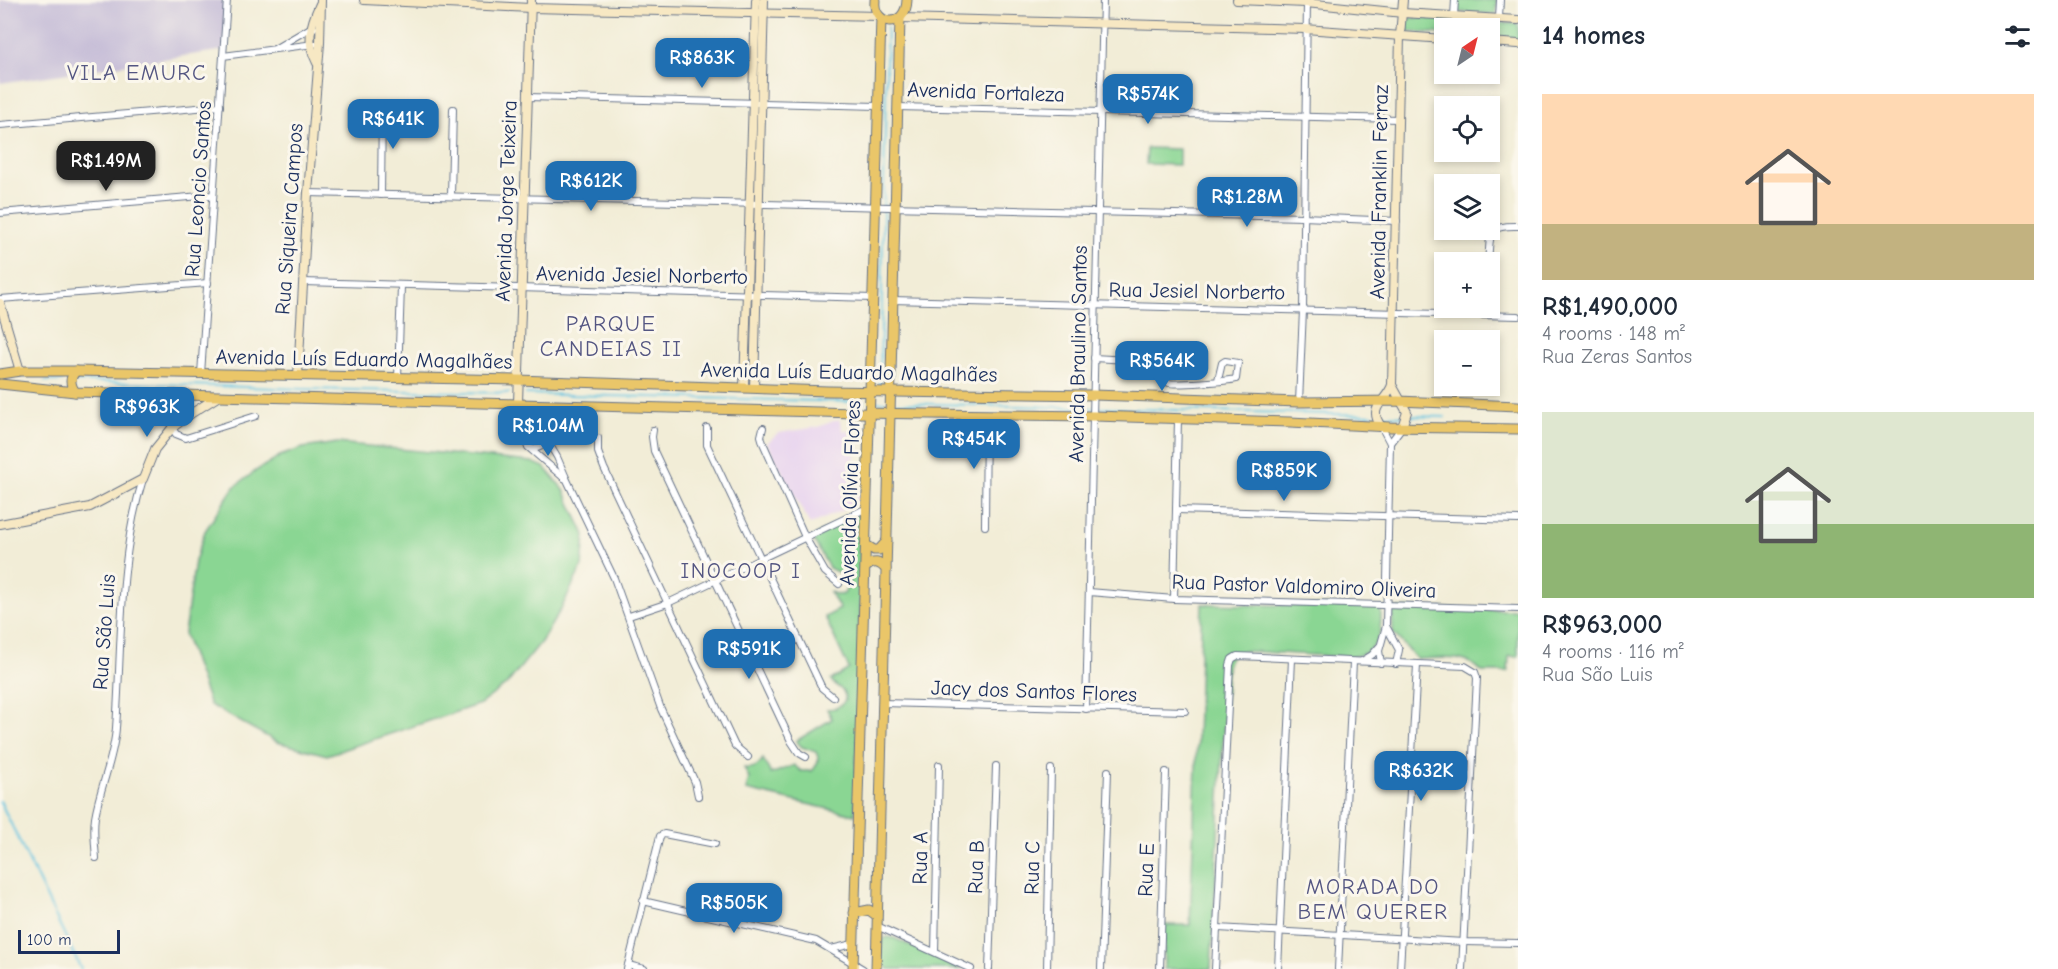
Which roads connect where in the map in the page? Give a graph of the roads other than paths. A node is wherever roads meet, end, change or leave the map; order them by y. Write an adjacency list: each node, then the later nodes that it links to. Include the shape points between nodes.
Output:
1 (227, 0): 34 (street, Rua Leoncio Santos)
2 (364, 0): 13 (street)
3 (756, 0): 17 (street)
4 (764, 0): 17 (street)
5 (875, 0): 18 (main road, Avenida Olívia Flores)
6 (907, 0): 20 (main road, Avenida Olívia Flores)
7 (1103, 0): 24 (street, Avenida Braulino Santos)
8 (1237, 0): 14 (street)
9 (1403, 0): 16 (street, Avenida Franklin Ferraz)
10 (1455, 0): 19 (street)
11 (1500, 0): 21 (street)
12 (320, 2): 25 (street, Rua Siqueira Campos)
13 (451, 2): 15 (street)
14 (1306, 2): 16 (street); 26 (street)
15 (530, 4): 17 (street); 36 (street, Avenida Jorge Teixeira)
16 (1403, 13): 19 (street); 27 (street, Avenida Franklin Ferraz)
17 (759, 14): 18 (street); 37 (street)
18 (879, 16): 20 (main road, via 894,21); 40 (main road, Avenida Olívia Flores)
19 (1454, 16): 21 (street)
20 (900, 18): 24 (street); 41 (main road, Avenida Olívia Flores)
21 (1499, 18)
22 (1500, 18): 23 (street)
23 (1518, 20)
24 (1103, 23): 26 (street); 43 (street, Avenida Braulino Santos)
25 (316, 28): 29 (street, Rua Siqueira Campos); 32 (street, Rua Siqueira Campos); 33 (street)
26 (1305, 29): 27 (street); 44 (street)
27 (1400, 36): 28 (street); 45 (street, Avenida Franklin Ferraz)
28 (1434, 38)
29 (320, 43): 32 (street); 35 (street, Rua Siqueira Campos)
30 (1500, 43): 31 (street)
31 (1518, 44)
32 (310, 45): 33 (street); 35 (street, Rua Siqueira Campos)
33 (273, 50): 34 (street)
34 (223, 56): 39 (street, Rua Leoncio Santos)
35 (318, 63): 47 (street, Rua Siqueira Campos)
36 (528, 97): 37 (street, Avenida Fortaleza); 51 (street, Avenida Jorge Teixeira)
37 (757, 102): 40 (street, Avenida Fortaleza); 52 (street); 53 (street)
38 (382, 105): 49 (street)
39 (219, 106): 46 (street); 48 (street, Rua Leoncio Santos)
40 (877, 106): 54 (main road, Avenida Olívia Flores)
41 (897, 106): 43 (street, Avenida Fortaleza); 55 (main road, Avenida Olívia Flores)
42 (453, 109): 50 (street)
43 (1101, 113): 44 (street, Avenida Fortaleza); 57 (street, Avenida Braulino Santos)
44 (1305, 118): 45 (street, Avenida Fortaleza); 58 (street)
45 (1399, 119): 59 (street, Avenida Franklin Ferraz)
46 (0, 125)
47 (308, 193): 49 (street); 62 (street, Rua Siqueira Campos)
48 (213, 195): 56 (street); 63 (street, Rua Leoncio Santos)
49 (381, 195): 50 (street)
50 (451, 196): 51 (street)
51 (524, 199): 52 (street); 65 (street, Avenida Jorge Teixeira)
52 (748, 203): 53 (street); 66 (street)
53 (758, 203): 54 (street); 67 (street)
54 (875, 208): 55 (street); 68 (main road, Avenida Olívia Flores)
55 (894, 209): 57 (street); 69 (main road, Avenida Olívia Flores)
56 (0, 213)
57 (1098, 213): 58 (street); 71 (street, Avenida Braulino Santos)
58 (1304, 217): 59 (street); 72 (street)
59 (1397, 221): 73 (street, Avenida Franklin Ferraz)
60 (1518, 226): 61 (street, via 1496,227)
61 (1489, 252)
62 (303, 282): 64 (street, Avenida Jesiel Norberto); 82 (street, Rua Siqueira Campos)
63 (208, 283): 70 (street); 81 (street, Rua Leoncio Santos)
64 (401, 286): 65 (street, Avenida Jesiel Norberto); 83 (street)
65 (522, 289): 66 (street, Avenida Jesiel Norberto); 84 (street, Avenida Jorge Teixeira)
66 (746, 294): 67 (street, Avenida Jesiel Norberto); 88 (street)
67 (757, 295): 68 (street, Avenida Jesiel Norberto); 89 (street)
68 (873, 298): 90 (main road, Avenida Olívia Flores)
69 (892, 300): 71 (street, Rua Jesiel Norberto); 91 (main road, Avenida Olívia Flores)
70 (0, 301): 78 (street)
71 (1095, 305): 72 (street, Rua Jesiel Norberto); 77 (street, Avenida Braulino Santos)
72 (1303, 310): 73 (street, Rua Jesiel Norberto); 96 (street)
73 (1394, 312): 74 (street, Rua Jesiel Norberto); 87 (street, Avenida Franklin Ferraz)
74 (1434, 312)
75 (1500, 314): 76 (street, Rua Jesiel Norberto)
76 (1518, 316)
77 (1094, 358): 85 (street, via 1144,361 1162,379 1177,384); 95 (street, Avenida Braulino Santos)
78 (20, 371): 79 (main road, Avenida Luís Eduardo Magalhães); 80 (main road, Avenida Luís Eduardo Magalhães)
79 (76, 371): 81 (main road, Avenida Luís Eduardo Magalhães); 92 (main road, via 70,382)
80 (0, 374)
81 (201, 374): 82 (main road, Avenida Luís Eduardo Magalhães)
82 (297, 376): 83 (main road, Avenida Luís Eduardo Magalhães)
83 (398, 378): 84 (main road, Avenida Luís Eduardo Magalhães)
84 (518, 380): 88 (main road, Avenida Luís Eduardo Magalhães); 99 (street, Avenida Jorge Teixeira)
85 (1218, 380)
86 (0, 384): 92 (main road, Avenida Luís Eduardo Magalhães)
87 (1392, 385): 97 (street); 98 (street)
88 (744, 388): 89 (main road, Avenida Luís Eduardo Magalhães)
89 (754, 388): 90 (main road, Avenida Luís Eduardo Magalhães)
90 (870, 391): 91 (main road, Avenida Luís Eduardo Magalhães); 101 (main road, Avenida Olívia Flores)
91 (890, 391): 95 (main road, Avenida Luís Eduardo Magalhães); 102 (main road, Avenida Olívia Flores)
92 (75, 392): 93 (main road, Avenida Luís Eduardo Magalhães)
93 (174, 394): 94 (main road, Avenida Luís Eduardo Magalhães); 107 (street, via 184,410)
94 (219, 396): 99 (main road, Avenida Luís Eduardo Magalhães); 107 (street, Rua São Luis)
95 (1093, 398): 96 (main road, Avenida Luís Eduardo Magalhães); 104 (street, Avenida Braulino Santos)
96 (1299, 402): 98 (main road, Avenida Luís Eduardo Magalhães)
97 (1404, 404): 98 (main road, Avenida Luís Eduardo Magalhães); 100 (main road, Avenida Luís Eduardo Magalhães); 109 (street, via 1407,415)
98 (1379, 405): 108 (street)
99 (519, 406): 101 (main road, Avenida Luís Eduardo Magalhães); 115 (street); 118 (street, Avenida Jorge Teixeira)
100 (1518, 406)
101 (870, 413): 102 (main road, Avenida Luís Eduardo Magalhães); 121 (main road, Avenida Olívia Flores)
102 (889, 413): 103 (main road, Avenida Luís Eduardo Magalhães); 128 (main road, Avenida Olívia Flores)
103 (986, 414): 104 (main road, Avenida Luís Eduardo Magalhães); 126 (street)
104 (1093, 414): 106 (main road, Avenida Luís Eduardo Magalhães); 135 (street, Avenida Braulino Santos)
105 (256, 416): 110 (street, via 186,438)
106 (1178, 419): 108 (main road, Avenida Luís Eduardo Magalhães); 122 (street)
107 (182, 420): 110 (street, Rua São Luis)
108 (1379, 424): 109 (main road, Avenida Luís Eduardo Magalhães); 117 (street)
109 (1403, 425): 113 (main road, Avenida Luís Eduardo Magalhães); 117 (street)
110 (172, 428): 119 (street, Rua São Luis, via 155,449)
111 (707, 428): 130 (street, via 707,445)
112 (763, 428): 127 (street, via 763,443)
113 (1518, 429)
114 (653, 430): 133 (street, via 654,451)
115 (544, 434): 118 (street, via 540,447); 120 (street)
116 (598, 438): 137 (street, via 604,468)
117 (1390, 444): 123 (street)
118 (528, 447): 120 (street)
119 (143, 479): 125 (street, via 90,507); 162 (street, Rua São Luis, via 128,542 116,731 94,819)
120 (567, 480): 140 (street)
121 (867, 508): 127 (street); 129 (main road, Avenida Olívia Flores)
122 (1177, 510): 123 (street); 136 (street)
123 (1389, 517): 124 (street); 138 (street)
124 (1518, 520)
125 (0, 524)
126 (985, 526)
127 (805, 537): 130 (street); 134 (street, via 825,572)
128 (887, 542): 129 (main road, via 879,550); 132 (main road, Avenida Olívia Flores)
129 (866, 545): 131 (main road, Avenida Olívia Flores)
130 (760, 558): 133 (street); 149 (street, via 822,688)
131 (866, 567): 132 (main road, via 877,562); 164 (main road, Avenida Olívia Flores)
132 (886, 569): 150 (main road, Avenida Olívia Flores)
133 (715, 581): 137 (street); 153 (street, via 795,748)
134 (839, 584)
135 (1089, 592): 136 (street, Rua Pastor Valdomiro Oliveira); 151 (street, Avenida Braulino Santos)
136 (1174, 599): 138 (street, Rua Pastor Valdomiro Oliveira)
137 (668, 603): 140 (street); 154 (street, via 735,746)
138 (1387, 606): 139 (street, Rua Pastor Valdomiro Oliveira); 141 (street)
139 (1518, 609)
140 (629, 616): 160 (street, via 641,657)
141 (1386, 626): 142 (street); 143 (street)
142 (1381, 644): 145 (street, via 1372,655); 146 (street)
143 (1399, 650): 147 (street); 148 (street)
144 (1292, 659): 145 (street); 167 (street, via 1237,656 1230,664); 168 (street)
145 (1356, 662): 146 (street); 169 (street)
146 (1381, 663): 147 (street)
147 (1396, 664): 148 (street)
148 (1415, 665): 170 (street); 171 (street, via 1465,666 1477,678)
149 (832, 697)
150 (882, 703): 151 (street, Jacy dos Santos Flores); 165 (main road, Avenida Olívia Flores)
151 (1086, 709): 152 (street, Jacy dos Santos Flores)
152 (1185, 711)
153 (806, 757)
154 (748, 758)
155 (939, 765): 175 (street, Rua A)
156 (996, 766): 181 (street, Rua B)
157 (1051, 769): 182 (street, Rua C)
158 (1108, 771): 183 (street)
159 (1166, 772): 184 (street, Rua E)
160 (698, 796)
161 (715, 844): 163 (street, via 662,835)
162 (96, 858)
163 (643, 901): 174 (street, via 816,941); 176 (street)
164 (854, 914): 165 (main road, via 869,910); 173 (main road, Avenida Olívia Flores)
165 (876, 915): 166 (main road, Avenida Olívia Flores)
166 (877, 926): 175 (street); 179 (main road, Avenida Olívia Flores)
167 (1218, 928): 168 (street); 185 (street)
168 (1280, 932): 169 (street); 186 (street)
169 (1340, 934): 170 (street); 187 (street)
170 (1401, 938): 171 (street); 188 (street)
171 (1464, 942): 172 (street); 189 (street)
172 (1518, 943)
173 (853, 944): 174 (street); 177 (main road, Avenida Olívia Flores)
174 (831, 949): 177 (street)
175 (935, 952): 180 (street)
176 (628, 967): 178 (street)
177 (856, 968)
178 (644, 969)
179 (876, 969)
180 (971, 969)
181 (989, 969)
182 (1047, 969)
183 (1101, 969)
184 (1160, 969)
185 (1215, 969)
186 (1278, 969)
187 (1338, 969)
188 (1400, 969)
189 (1462, 969)

